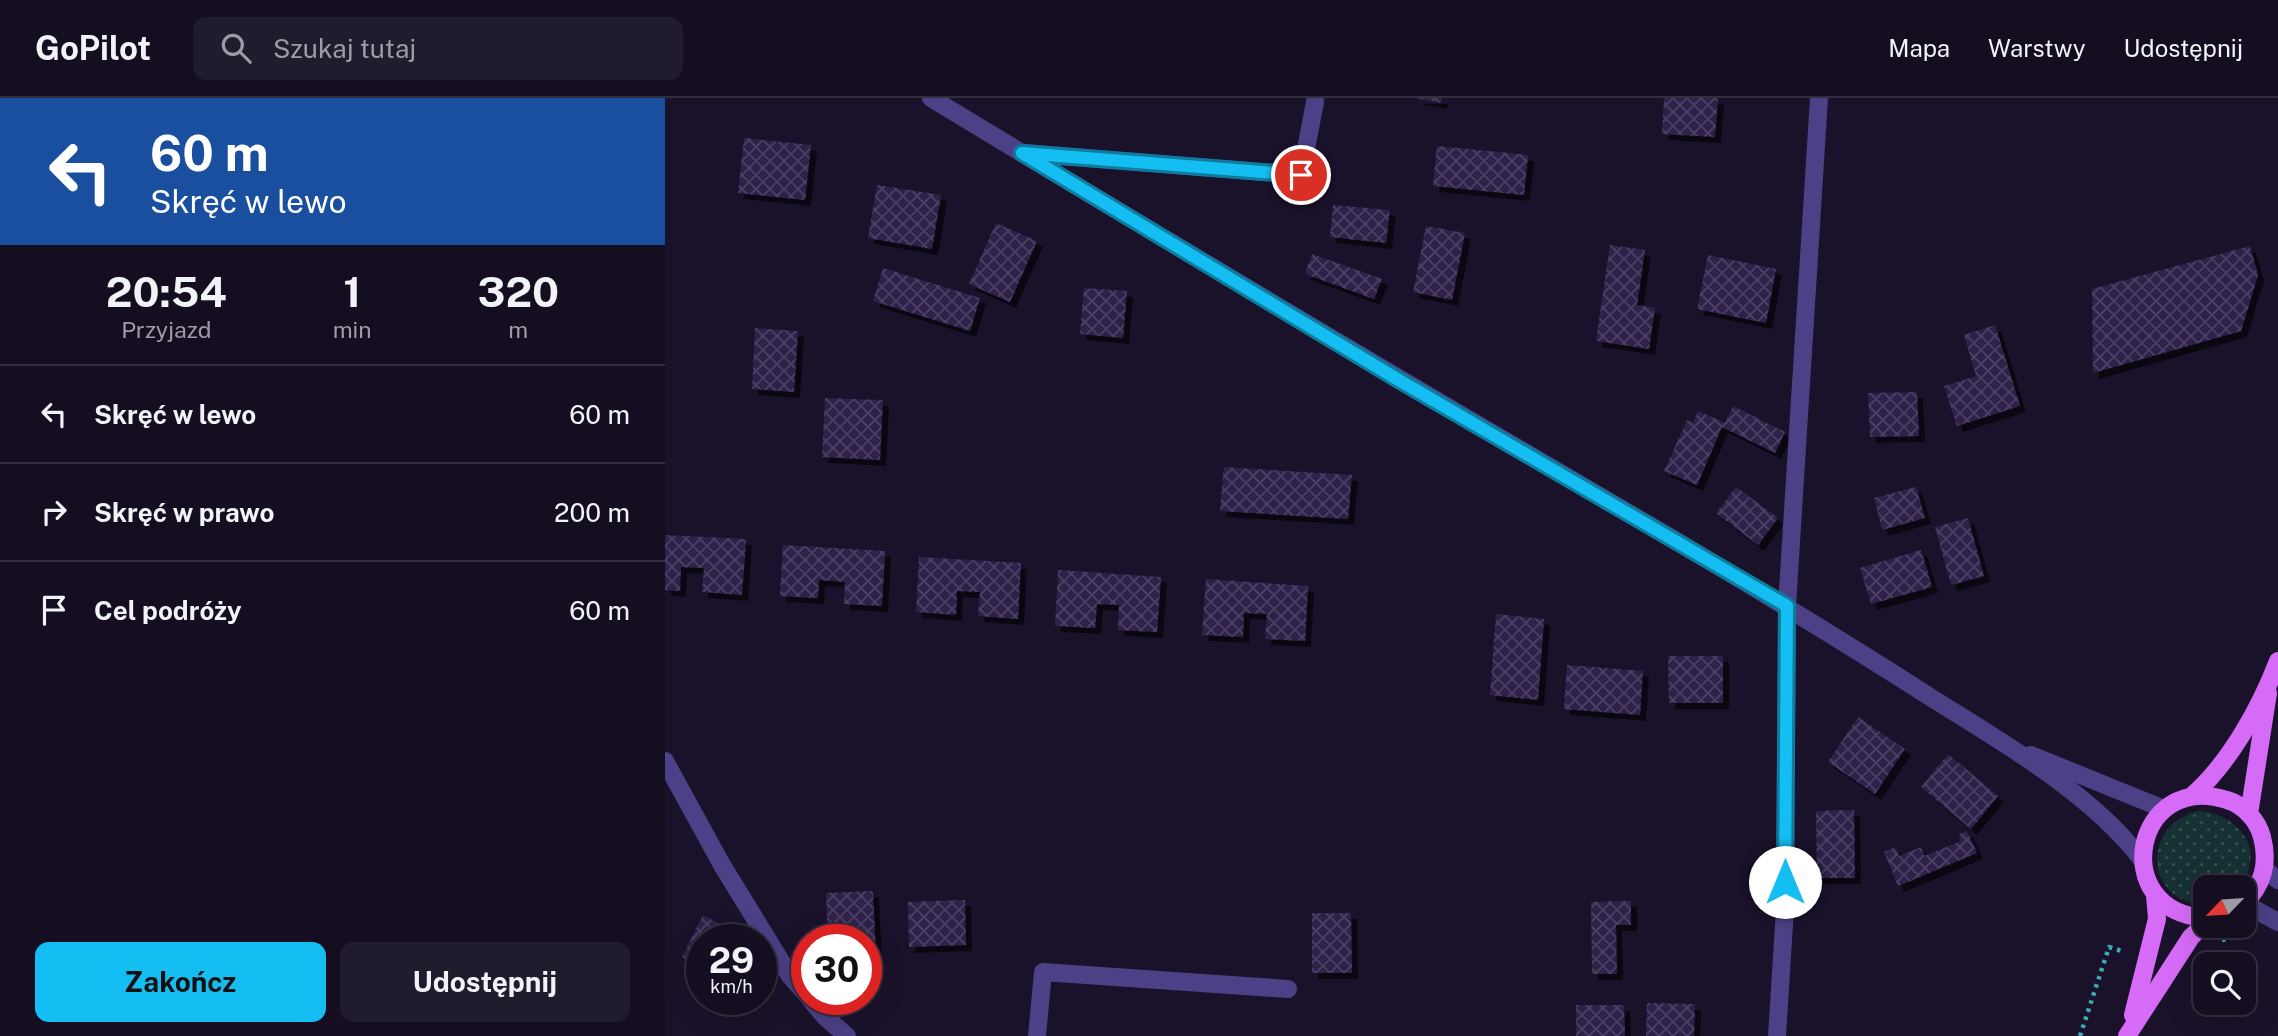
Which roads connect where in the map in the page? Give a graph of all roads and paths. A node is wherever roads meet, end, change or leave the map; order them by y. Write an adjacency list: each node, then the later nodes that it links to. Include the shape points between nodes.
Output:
1 (930, 98): 4 (street)
2 (1819, 98): 5 (street)
3 (1315, 102): 4 (street, via 1301,175)
4 (1022, 153): 5 (street)
5 (1787, 606): 8 (street); 27 (street, via 1785,909)
6 (2278, 661): 7 (main road)
7 (2270, 682): 10 (main road, via 2234,746 2212,778); 12 (main road)
8 (2008, 746): 11 (street); 13 (street, via 2098,813)
9 (665, 761): 21 (street)
10 (2193, 795): 11 (main road); 12 (main road, via 2213,795)
11 (2164, 809): 13 (main road, via 2151,823)
12 (2249, 814): 14 (main road, via 2260,831)
13 (2142, 860): 16 (main road)
14 (2271, 875): 15 (main road)
15 (2256, 890)
16 (2155, 895): 18 (main road, via 2171,909); 24 (main road, via 2157,919)
17 (2256, 911): 19 (street)
18 (2193, 917)
19 (2278, 922)
20 (2193, 935): 24 (main road)
21 (791, 977)
22 (1288, 989): 26 (street, via 1043,972)
23 (826, 1015): 25 (street)
24 (2128, 1032)
25 (847, 1036)
26 (1037, 1036)
27 (1777, 1036)

